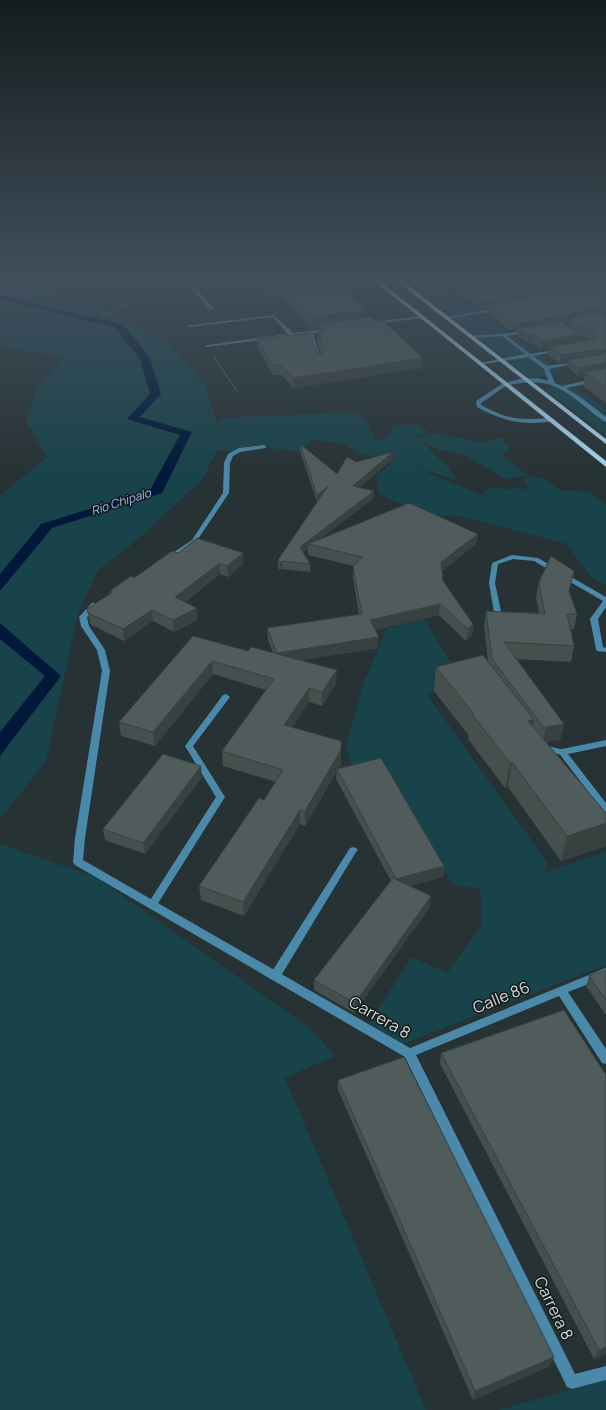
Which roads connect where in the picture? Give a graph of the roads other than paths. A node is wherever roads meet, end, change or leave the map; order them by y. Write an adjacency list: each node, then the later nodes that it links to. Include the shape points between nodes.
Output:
1 (216, 345): 6 (street)
2 (314, 345): 10 (street)
3 (456, 345): 12 (main road)
4 (480, 345): 9 (main road)
5 (516, 345): 8 (street)
6 (207, 346)
7 (567, 348): 8 (street)
8 (530, 355): 9 (street); 13 (street)
9 (500, 361): 12 (street); 15 (main road)
10 (320, 362)
11 (583, 362): 13 (street)
12 (480, 364): 17 (main road)
13 (546, 368): 16 (street)
14 (606, 378): 18 (street)
15 (526, 380): 16 (street); 17 (street); 21 (main road)
16 (552, 383): 18 (street)
17 (505, 384): 19 (main road); 19 (street, via 478,402 479,406 509,421)
18 (561, 387): 20 (street)
19 (551, 420): 23 (main road)
20 (606, 420)
21 (606, 442)
22 (264, 447): 24 (street, via 239,450 230,455 227,463 226,493 194,541)
23 (606, 464)
24 (160, 564)
25 (606, 601): 27 (street, via 536,559 512,557 495,563 492,583); 28 (street, via 594,619 600,649)
26 (102, 602): 35 (street, Carrera 8, via 88,610 83,617 85,626 101,650 106,670 78,862)
27 (498, 616)
28 (606, 650)
29 (226, 697): 35 (street, via 190,746 221,797)
30 (606, 743): 32 (street)
31 (535, 744): 32 (street, via 546,750)
32 (562, 752): 33 (street)
33 (606, 809)
34 (352, 850): 37 (street)
35 (152, 904): 37 (street, Carrera 8)
36 (606, 972): 38 (street, Calle 86)
37 (275, 976): 39 (street, Carrera 8)
38 (561, 990): 39 (street, Calle 86); 40 (street)
39 (409, 1053): 41 (street, Carrera 8, via 572,1382)
40 (606, 1059)
41 (606, 1373)

